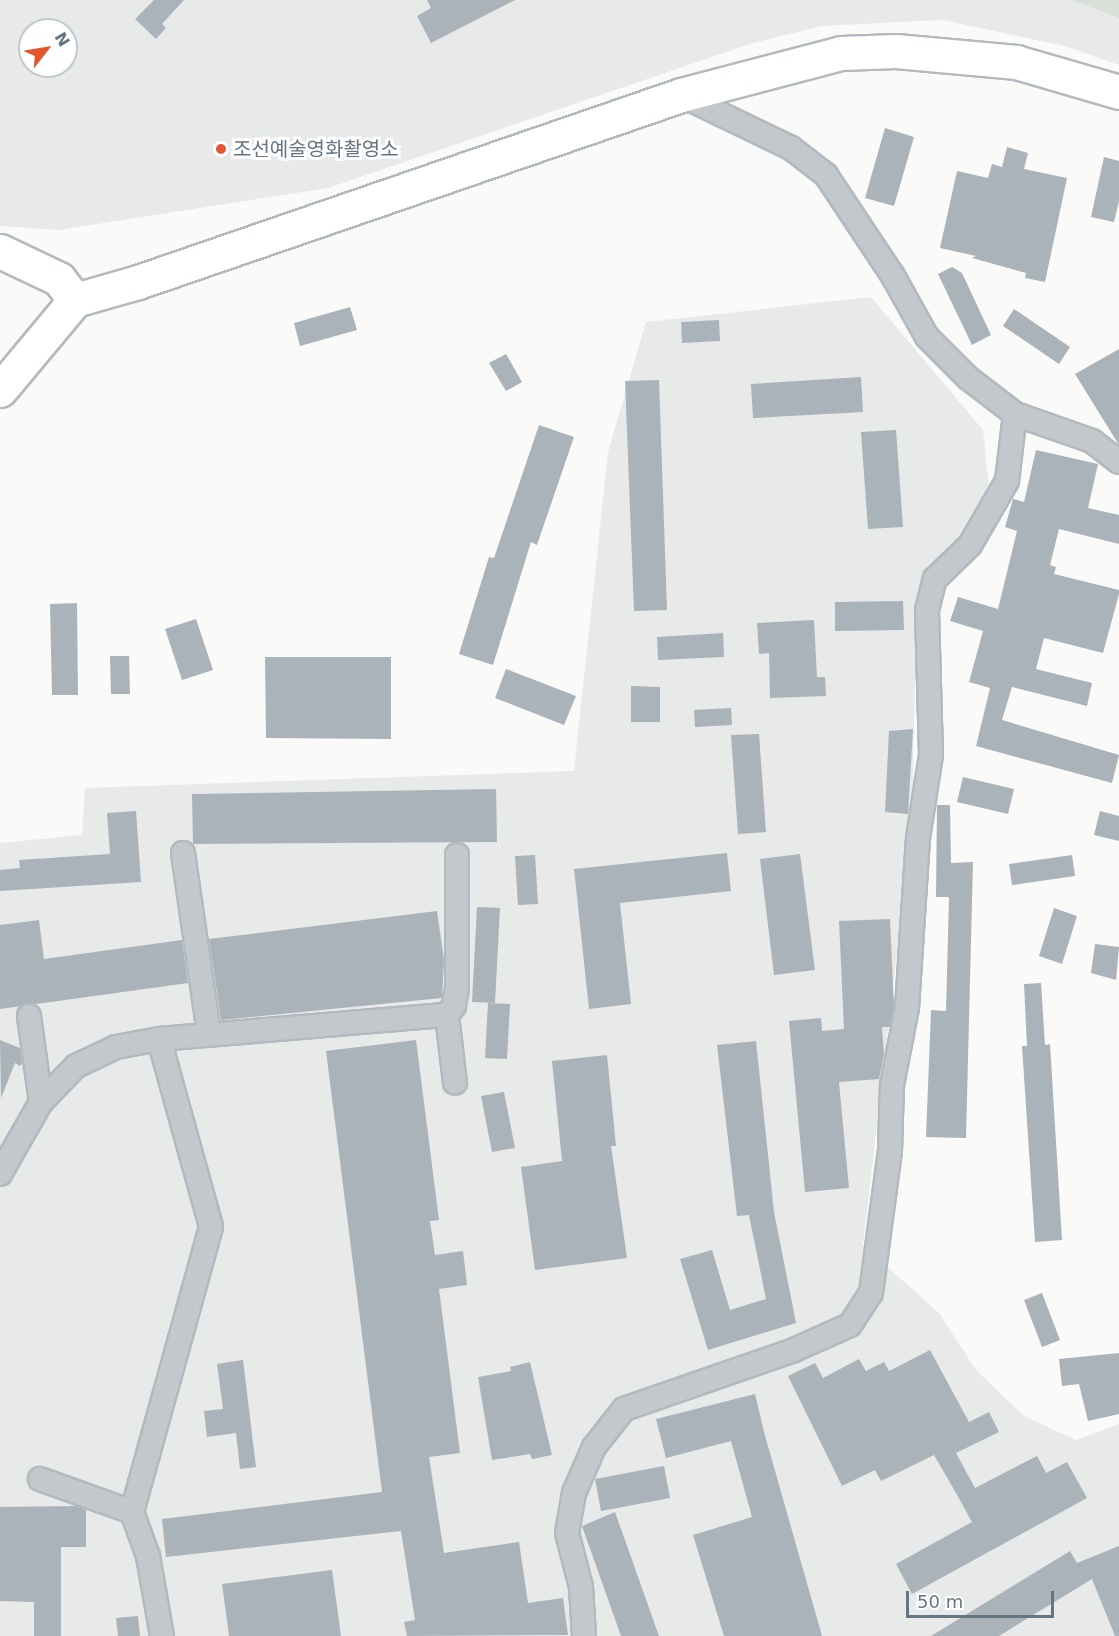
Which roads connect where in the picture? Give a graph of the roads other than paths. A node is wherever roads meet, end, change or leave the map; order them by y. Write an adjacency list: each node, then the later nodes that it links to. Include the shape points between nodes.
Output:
1 (1119, 92): 2 (street, via 1016,62 896,51 841,53)
2 (681, 94): 4 (street); 6 (street, via 791,148 826,175 927,337 968,378)
3 (0, 251): 4 (street, via 59,279)
4 (75, 300): 5 (street)
5 (0, 390)
6 (1015, 414): 7 (street, via 1092,441); 20 (street, via 1007,481 970,545 935,579 927,610 932,755 918,838 908,1008 892,1085 890,1151 872,1293 850,1325 794,1350 624,1409 594,1447 573,1493 567,1533 581,1587)
7 (1119, 462)
8 (183, 853): 12 (street)
9 (457, 855): 10 (street, via 457,988 454,1006)
10 (447, 1015): 12 (street); 14 (street)
11 (29, 1016): 15 (street)
12 (209, 1034): 13 (street)
13 (159, 1038): 15 (street, via 116,1047 76,1066); 18 (street, via 211,1227)
14 (455, 1083)
15 (41, 1102): 16 (street)
16 (0, 1174)
17 (40, 1479): 18 (street)
18 (132, 1512): 19 (street, via 148,1556)
19 (162, 1636)
20 (584, 1636)

